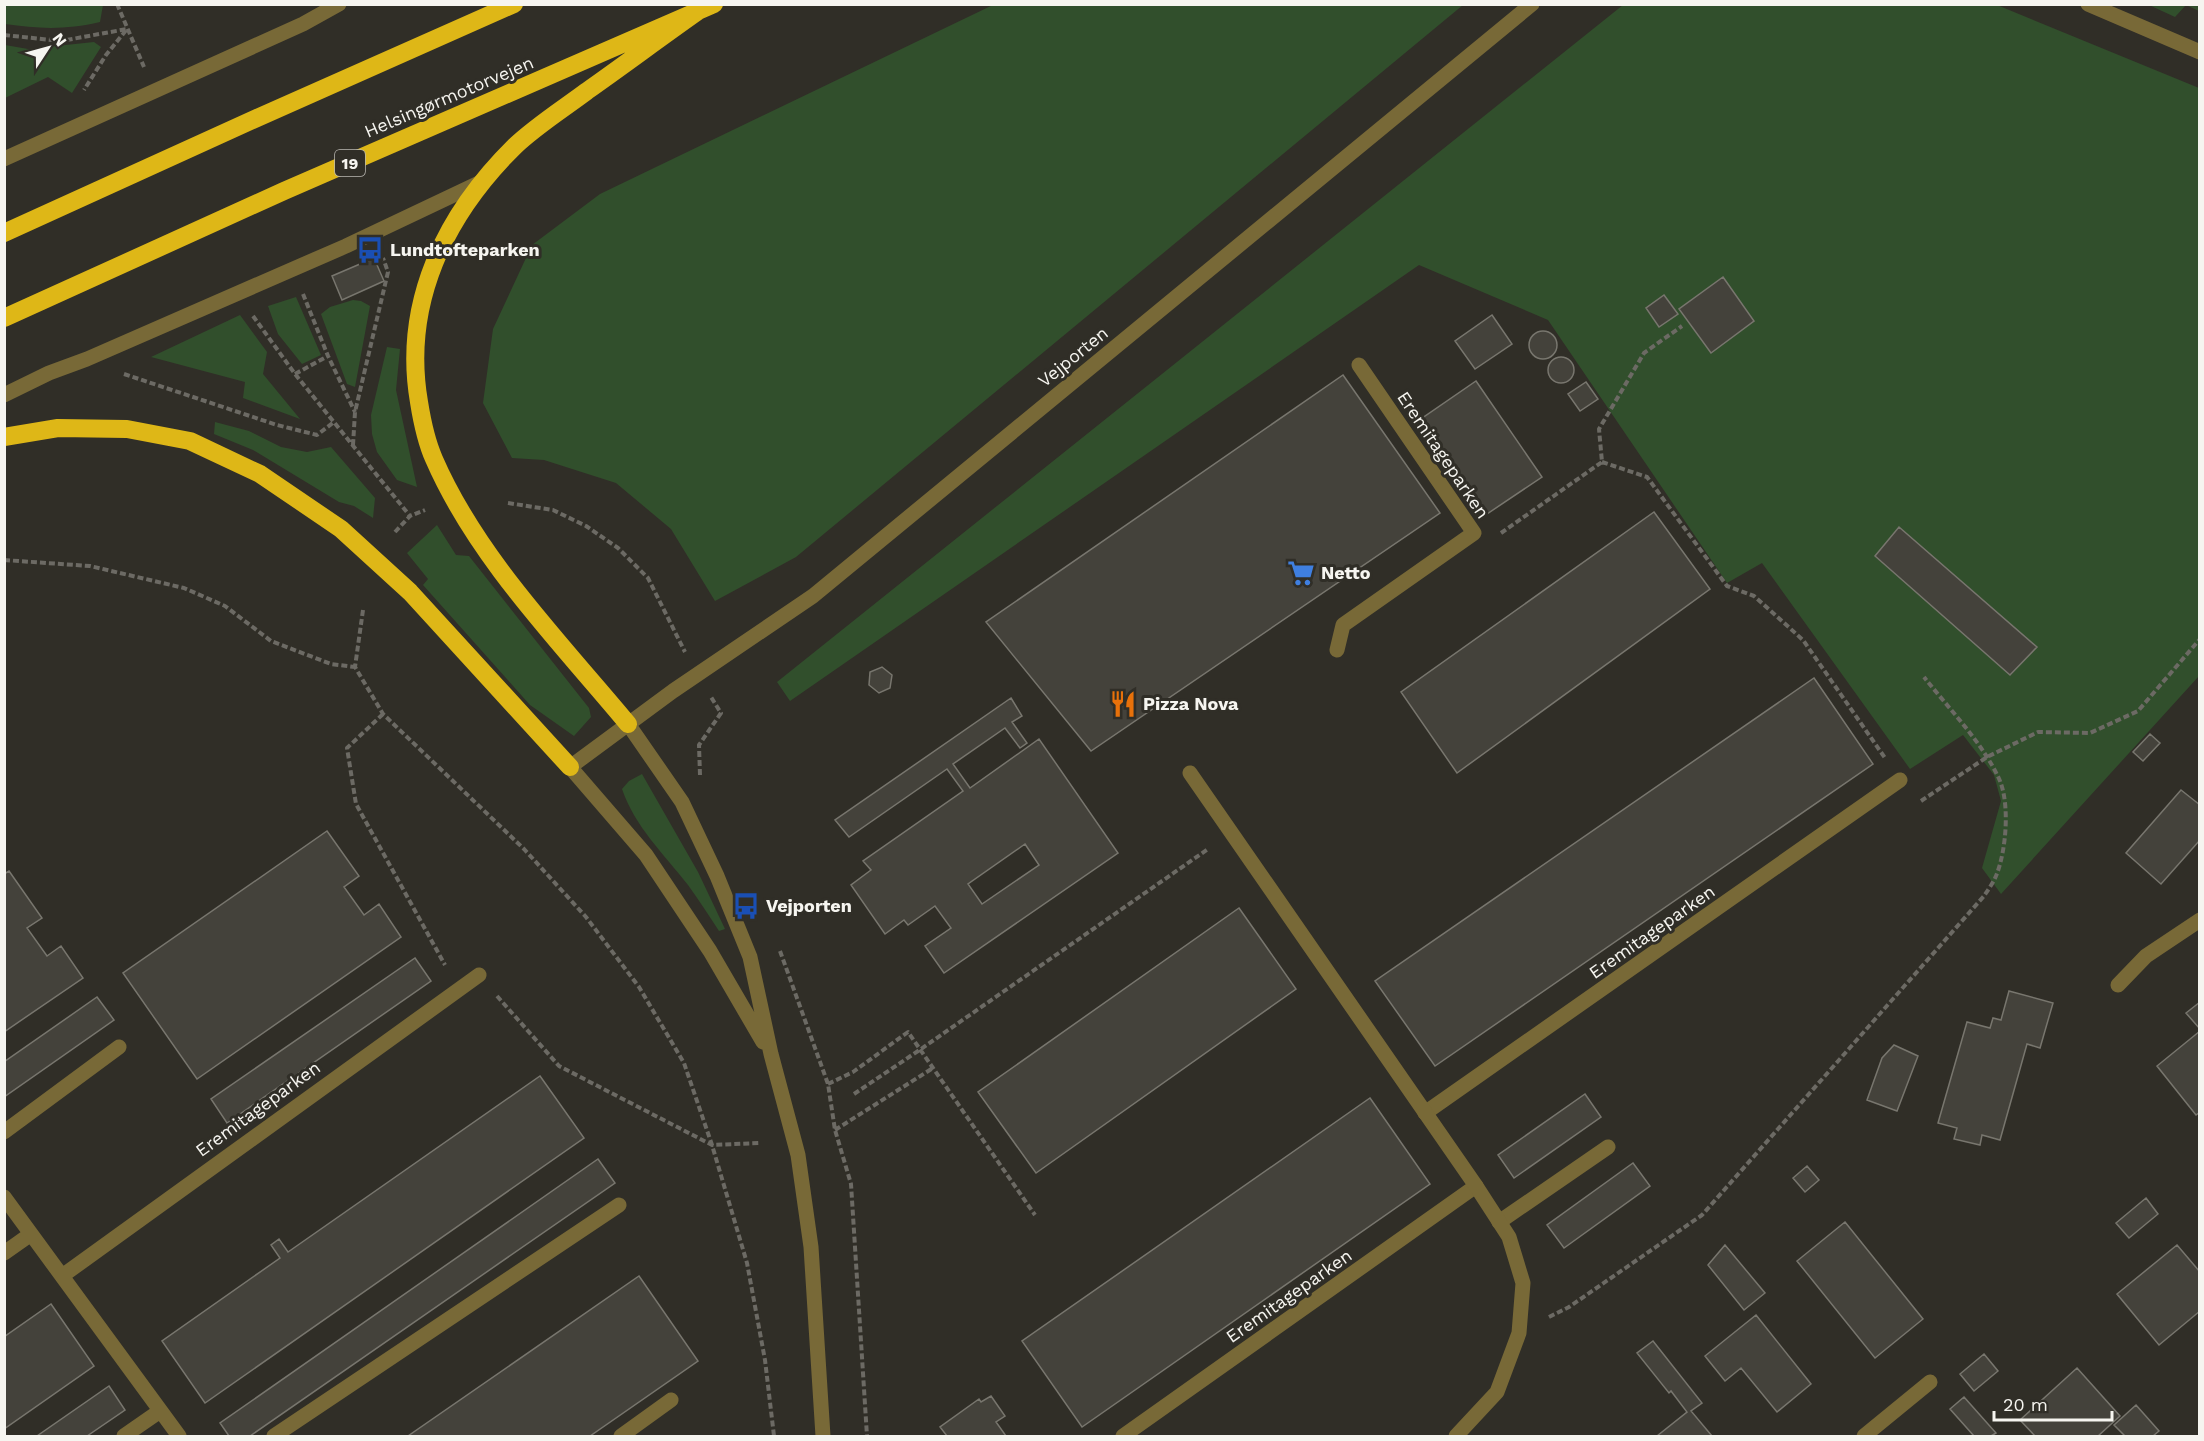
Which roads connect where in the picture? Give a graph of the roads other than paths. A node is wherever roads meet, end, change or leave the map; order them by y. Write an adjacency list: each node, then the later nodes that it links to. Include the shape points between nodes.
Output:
1 (339, 4): 7 (street, via 303,24)
2 (514, 4): 9 (highway)
3 (1532, 4): 15 (street, Vejporten, via 813,596)
4 (2088, 4): 6 (street)
5 (705, 8): 8 (highway, via 556,113 516,145); 10 (highway, Helsingørmotorvejen / 19)
6 (2199, 52)
7 (4, 159)
8 (481, 183): 12 (street); 15 (highway, via 443,241 419,311 416,385 422,421 432,456 448,489 506,577)
9 (4, 233)
10 (4, 318)
11 (1359, 365): 14 (street, Eremitageparken, via 1474,533 1343,625)
12 (4, 395)
13 (4, 437): 16 (highway, via 58,428 127,429 190,441 260,474 340,529 410,592)
14 (1337, 650)
15 (628, 724): 16 (street, Vejporten); 23 (street, via 682,802 717,876 750,957)
16 (570, 767): 23 (street, via 646,855 710,951)
17 (1190, 773): 24 (street)
18 (1900, 780): 24 (street, Eremitageparken)
19 (2199, 920): 21 (street, via 2146,956)
20 (479, 975): 33 (street, Eremitageparken)
21 (2118, 985)
22 (119, 1047): 25 (street)
23 (771, 1054): 41 (street, via 798,1155 811,1247)
24 (1425, 1113): 27 (street)
25 (4, 1132)
26 (1608, 1147): 30 (street)
27 (1476, 1186): 30 (street); 42 (street, Eremitageparken)
28 (4, 1197): 31 (street)
29 (620, 1205): 39 (street)
30 (1499, 1222): 43 (street, via 1509,1237 1523,1283 1519,1333 1497,1392)
31 (32, 1234): 32 (street); 33 (street)
32 (4, 1253)
33 (62, 1276): 36 (street)
34 (1930, 1382): 44 (street)
35 (671, 1400): 40 (street)
36 (160, 1411): 37 (street); 38 (street)
37 (124, 1437)
38 (179, 1437)
39 (274, 1437)
40 (621, 1437)
41 (823, 1437)
42 (1123, 1437)
43 (1456, 1437)
44 (1864, 1437)

